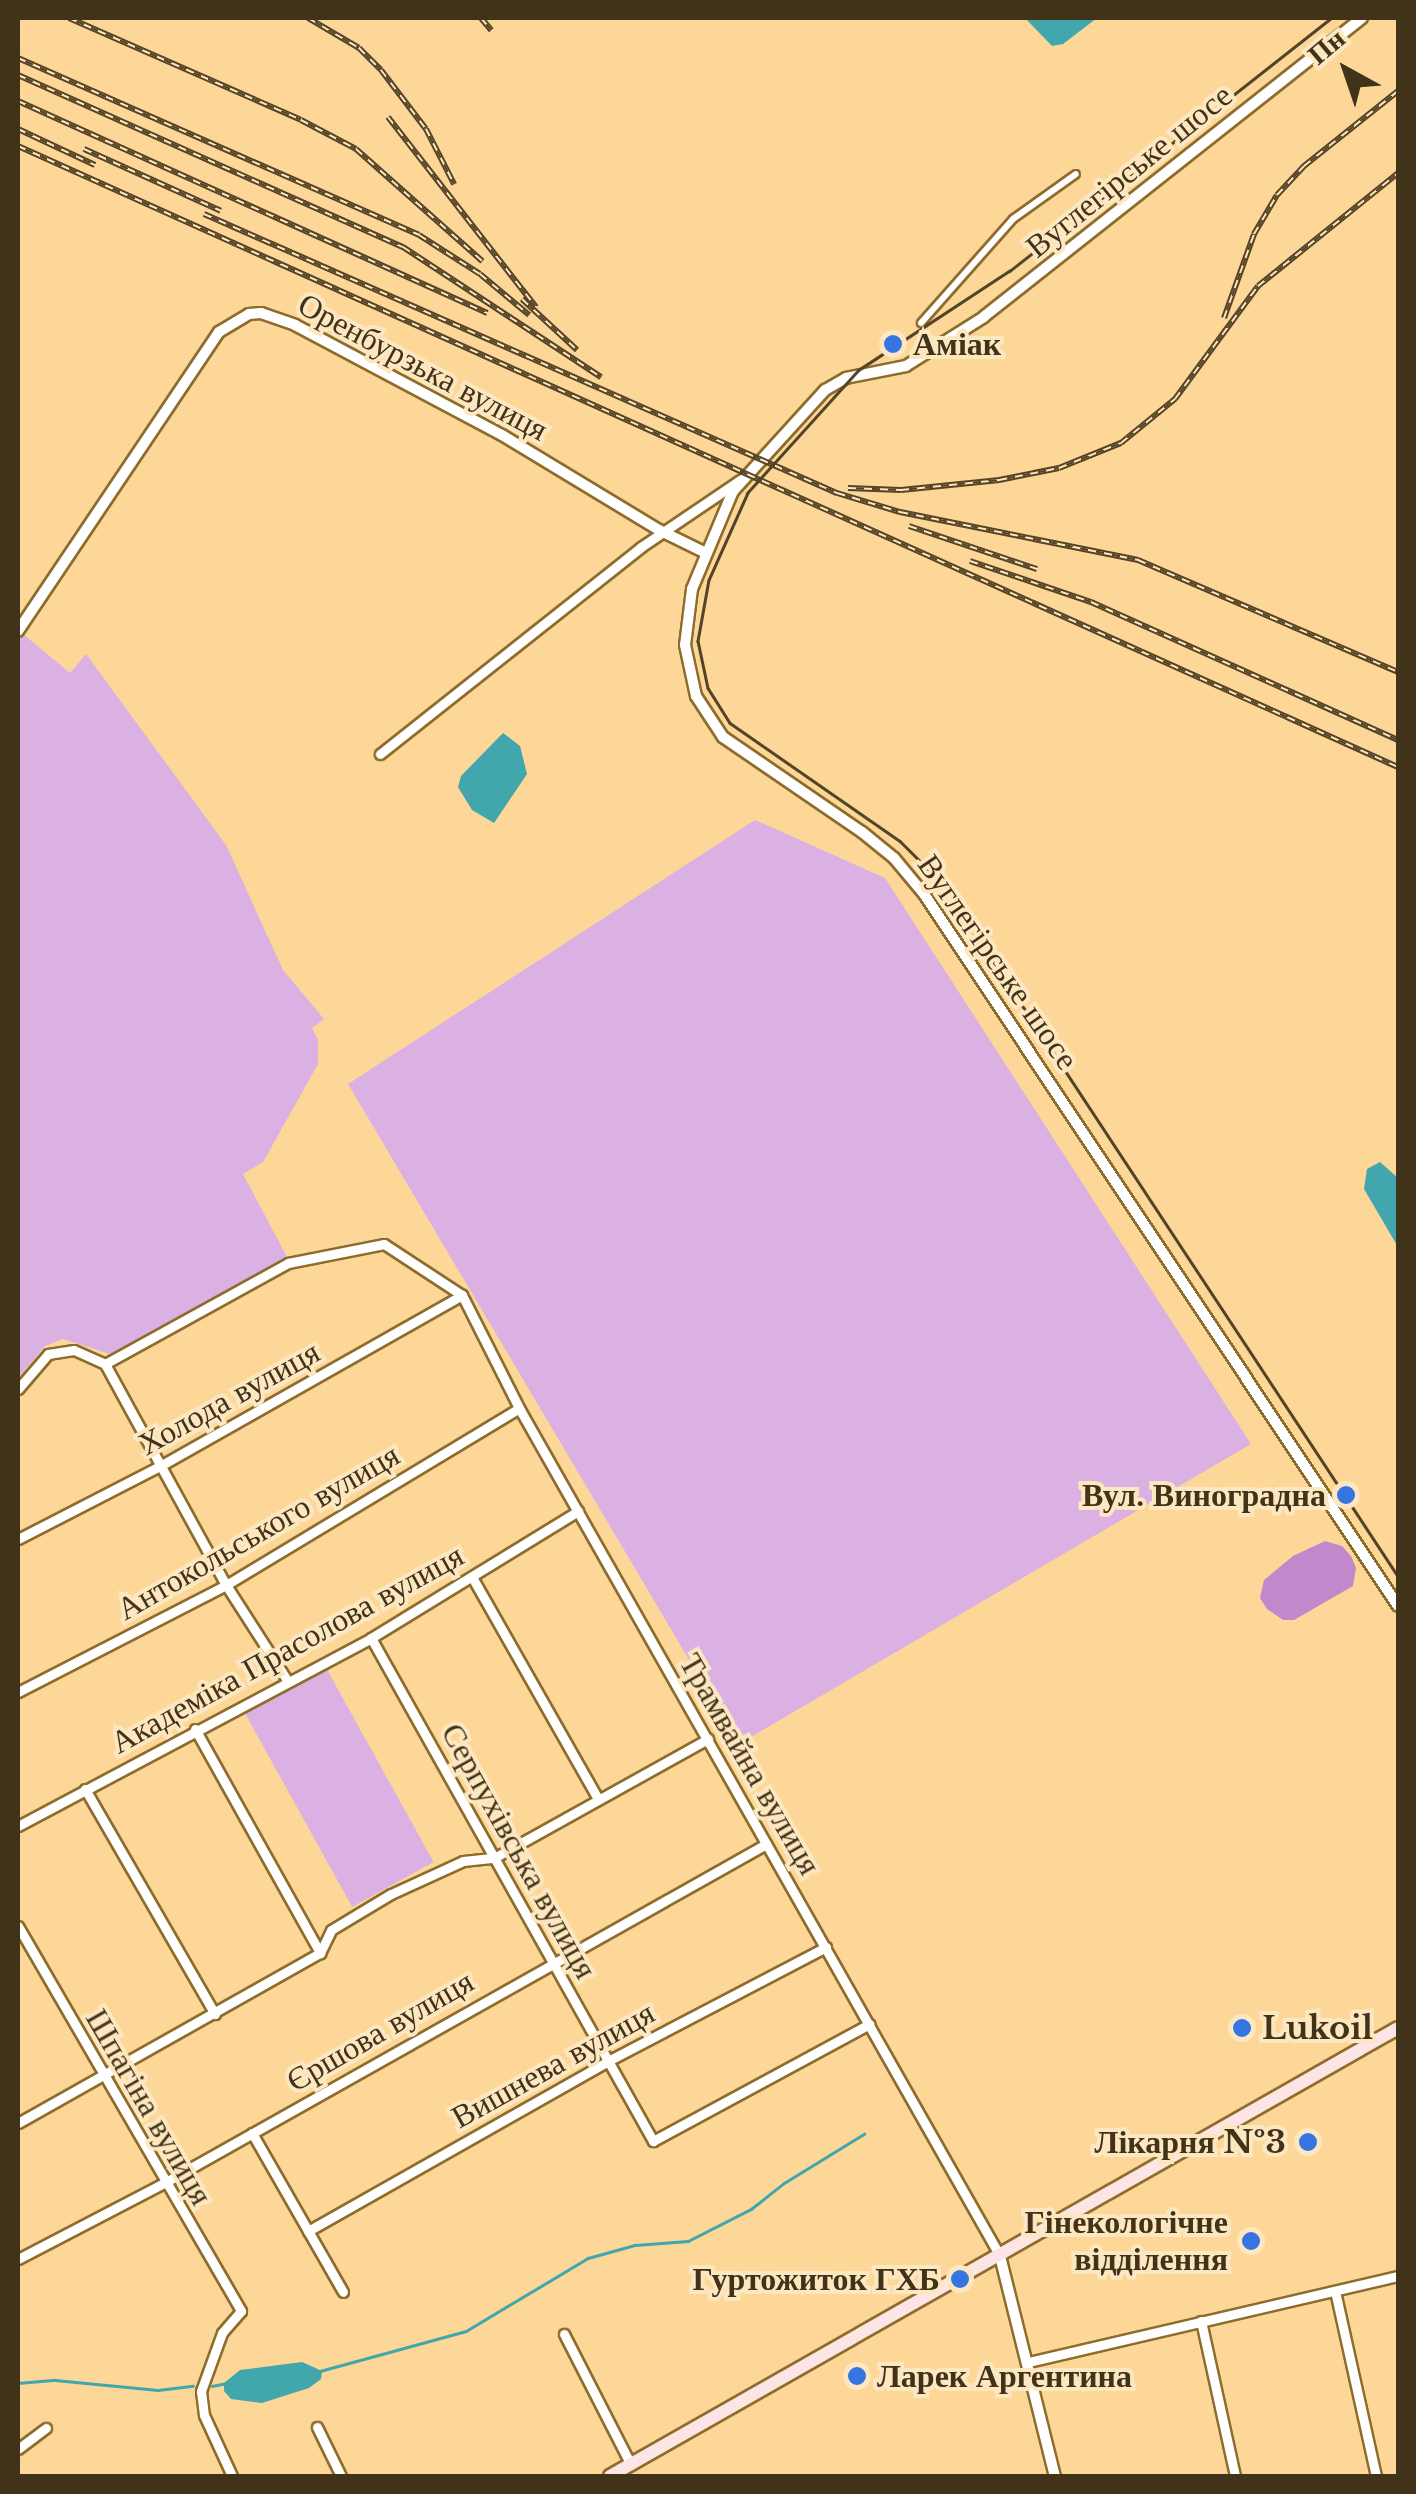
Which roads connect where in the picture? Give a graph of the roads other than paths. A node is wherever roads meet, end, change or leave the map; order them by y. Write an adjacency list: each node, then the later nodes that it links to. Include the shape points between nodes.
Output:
1 (1362, 18): 4 (street, Вуглегірське шосе, via 984,316 906,366 832,384)
2 (1076, 174): 3 (street, via 1013,219)
3 (921, 323)
4 (740, 480): 5 (street); 6 (street, Вуглегірське шосе)
5 (661, 531): 6 (street, Оренбурзька вулиця); 7 (street, Оренбурзька вулиця, via 502,435 295,325 249,314 219,332); 8 (street)
6 (704, 552): 18 (street, Вуглегірське шосе, via 685,646 690,678 714,726 908,873)
7 (18, 630)
8 (380, 754)
9 (462, 1295): 10 (street, via 384,1244 288,1263); 12 (street, Трамвайна вулиця); 13 (street, Холода вулиця)
10 (104, 1364): 11 (street, via 58,1350); 13 (street)
11 (18, 1389)
12 (519, 1408): 14 (street, Трамвайна вулиця); 17 (street, Антокольського вулиця)
13 (160, 1466): 15 (street, Холода вулиця); 17 (street)
14 (578, 1511): 16 (street, Академіка Прасолова вулиця); 23 (street, Трамвайна вулиця)
15 (18, 1540)
16 (472, 1577): 19 (street, Академіка Прасолова вулиця); 25 (street)
17 (226, 1584): 20 (street); 21 (street, Антокольського вулиця)
18 (1398, 1606)
19 (371, 1638): 20 (street, Академіка Прасолова вулиця); 28 (street, Серпухівська вулиця)
20 (287, 1680): 22 (street, Академіка Прасолова вулиця)
21 (18, 1692)
22 (196, 1729): 24 (street, Академіка Прасолова вулиця); 31 (street)
23 (708, 1740): 25 (street); 27 (street, Трамвайна вулиця)
24 (84, 1789): 26 (street, Академіка Прасолова вулиця); 33 (street)
25 (598, 1799): 28 (street)
26 (18, 1826)
27 (766, 1844): 30 (street, Трамвайна вулиця); 32 (street, Єршова вулиця)
28 (494, 1858): 31 (street, via 463,1861 391,1894 331,1930); 32 (street, Серпухівська вулиця)
29 (18, 1926): 37 (street, Шпагіна вулиця)
30 (826, 1947): 34 (street, Трамвайна вулиця); 36 (street, Вишнева вулиця)
31 (320, 1953): 33 (street)
32 (552, 1962): 36 (street, Серпухівська вулиця); 39 (street, Єршова вулиця)
33 (215, 2014): 37 (street)
34 (869, 2024): 36 (street, Серпухівська вулиця, via 653,2141); 42 (street, Трамвайна вулиця)
35 (1398, 2028): 42 (main road)
36 (608, 2061): 41 (street, Вишнева вулиця)
37 (103, 2076): 38 (street); 40 (street, Шпагіна вулиця)
38 (18, 2123)
39 (252, 2133): 40 (street, Єршова вулиця); 41 (street)
40 (164, 2183): 43 (street, Єршова вулиця); 54 (street, Шпагіна вулиця, via 241,2311 222,2334 201,2391 204,2415)
41 (308, 2230): 46 (street)
42 (1000, 2256): 49 (street); 53 (main road)
43 (18, 2259)
44 (1398, 2276): 45 (street)
45 (1335, 2290): 47 (street); 59 (street)
46 (342, 2292)
47 (1202, 2321): 49 (street); 58 (street)
48 (564, 2334): 53 (street)
49 (1028, 2362): 57 (street)
50 (46, 2428): 52 (street)
51 (317, 2428): 55 (street)
52 (18, 2449)
53 (631, 2465): 56 (main road)
54 (232, 2476)
55 (341, 2476)
56 (610, 2476)
57 (1055, 2476)
58 (1235, 2476)
59 (1376, 2476)

